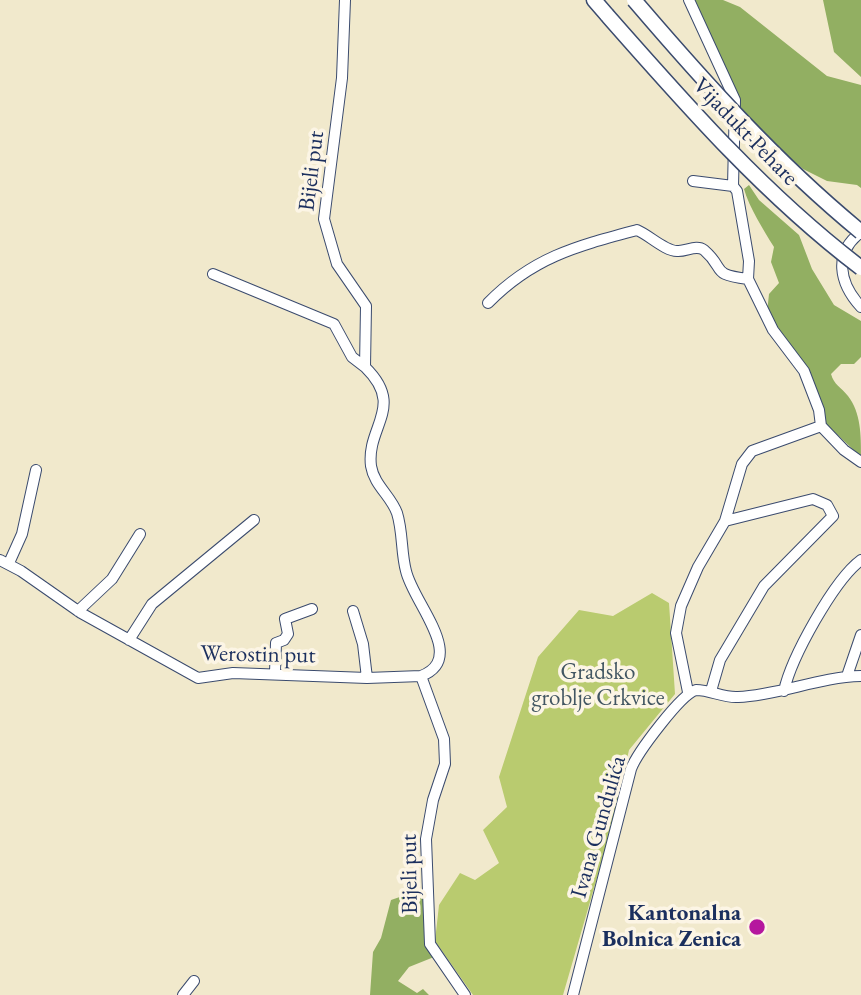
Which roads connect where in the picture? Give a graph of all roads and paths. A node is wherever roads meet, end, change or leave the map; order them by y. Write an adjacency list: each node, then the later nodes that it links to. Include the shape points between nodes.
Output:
1 (345, 0): 13 (street, Bijeli put, via 342,78 324,219 337,264 366,306)
2 (594, 0): 8 (highway, Vijadukt Pehare, bridge, via 715,138 778,199)
3 (634, 0): 7 (highway, Vijadukt Pehare, bridge, via 730,109 810,190)
4 (689, 0): 6 (street, via 735,100)
5 (693, 181): 6 (street)
6 (733, 186): 10 (street, via 741,211)
7 (861, 232): 12 (street, via 842,253 841,265 846,286)
8 (861, 268)
9 (213, 274): 13 (street, via 334,324 352,357)
10 (748, 279): 11 (street, via 718,271 698,247 673,251 637,230 550,256 509,281); 14 (street, via 773,330 804,371)
11 (488, 303)
12 (861, 307)
13 (365, 367): 30 (street, Bijeli put, via 377,379 384,413 371,455 372,472 396,511 405,570 440,645 441,662)
14 (821, 426): 15 (street); 20 (street, via 752,451 735,479)
15 (844, 450): 16 (street); 18 (street)
16 (861, 462)
17 (36, 470): 23 (street, via 22,534)
18 (861, 471)
19 (254, 520): 28 (street, via 152,604)
20 (725, 521): 34 (street, via 813,499 827,505 833,516 764,586 720,660); 36 (street, via 681,606 676,633)
21 (141, 534): 25 (street, via 112,579)
22 (861, 559): 35 (street, via 823,606 794,660)
23 (5, 561): 25 (street, Werostin put)
24 (312, 610): 29 (street, via 285,619 288,634 276,643)
25 (78, 611): 28 (street, Werostin put)
26 (353, 611): 33 (street)
27 (861, 635): 31 (street)
28 (130, 640): 29 (street, Werostin put, via 198,678)
29 (275, 673): 33 (street, Werostin put)
30 (421, 676): 33 (street, Werostin put); 39 (street, Bijeli put, via 444,739 446,764 426,839 430,944)
31 (847, 676): 32 (street); 35 (street)
32 (861, 676)
33 (367, 678)
34 (711, 691): 35 (street, via 736,697); 36 (street)
35 (784, 691)
36 (688, 692): 40 (street, Ivana Gundulića, via 631,769)
37 (194, 981): 38 (street)
38 (183, 995)
39 (465, 995)
40 (573, 995)

